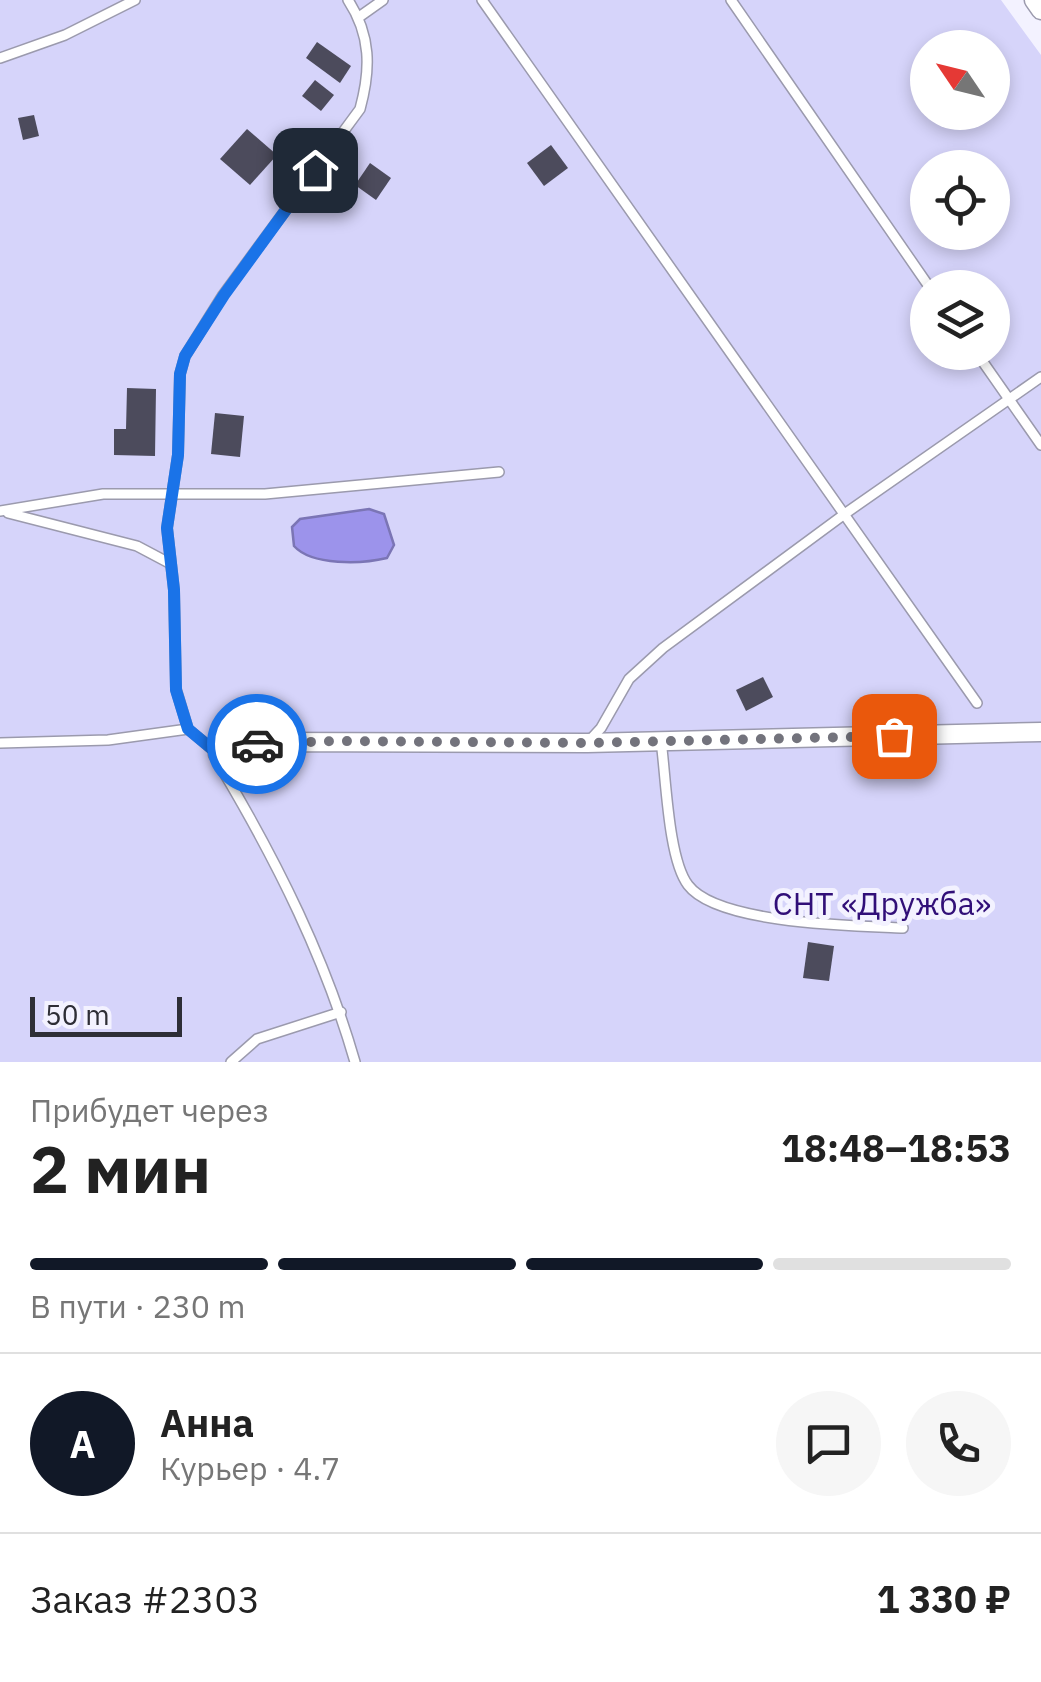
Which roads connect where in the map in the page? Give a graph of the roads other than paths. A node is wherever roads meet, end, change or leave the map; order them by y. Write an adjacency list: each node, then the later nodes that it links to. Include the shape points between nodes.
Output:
1 (135, 0): 9 (lane)
2 (348, 0): 8 (lane)
3 (383, 0): 8 (lane)
4 (482, 0): 18 (lane)
5 (731, 0): 10 (lane)
6 (1034, 0): 7 (street)
7 (1041, 10)
8 (359, 16): 16 (lane, via 368,53 360,109 185,356)
9 (0, 58)
10 (918, 270)
11 (988, 370): 13 (lane)
12 (1041, 377): 13 (lane)
13 (1008, 400): 14 (lane); 18 (lane)
14 (1041, 445)
15 (499, 472): 16 (lane, via 265,494)
16 (172, 492): 17 (lane, via 103,494); 19 (lane)
17 (0, 511): 19 (lane, via 137,546)
18 (846, 513): 20 (lane); 24 (lane, via 629,678)
19 (171, 564): 21 (lane, via 176,690)
20 (978, 703)
21 (188, 729): 25 (lane); 26 (lane)
22 (1041, 732): 23 (street)
23 (662, 742): 24 (street); 27 (lane, via 676,859 704,899 815,924)
24 (587, 743): 26 (street, via 270,742)
25 (0, 744)
26 (218, 754): 28 (lane, via 304,918)
27 (903, 928)
28 (341, 1012): 29 (lane, via 257,1039); 30 (lane)
29 (230, 1062)
30 (355, 1062)

